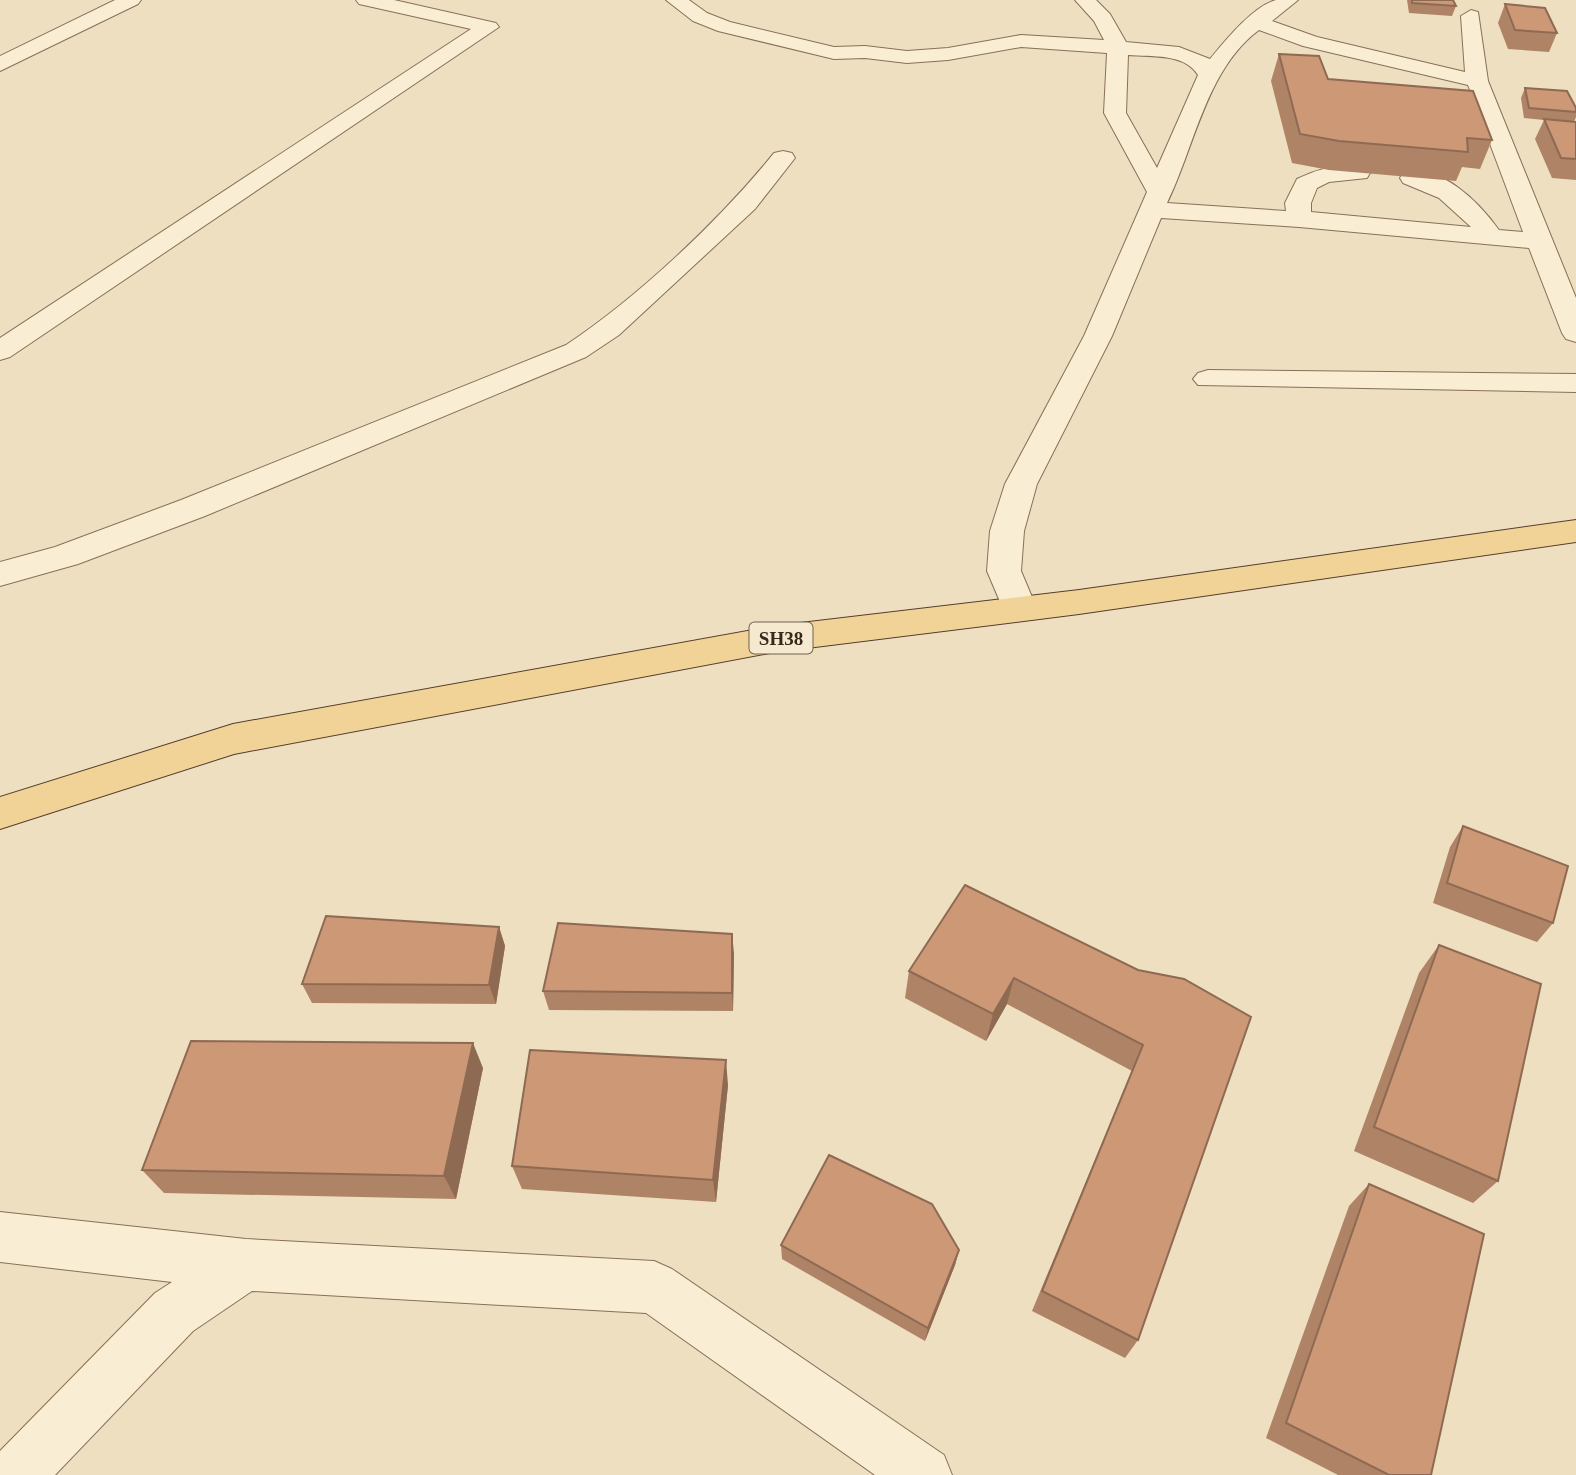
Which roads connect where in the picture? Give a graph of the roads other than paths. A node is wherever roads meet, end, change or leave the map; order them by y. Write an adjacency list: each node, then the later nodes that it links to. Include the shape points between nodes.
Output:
1 (131, 0): 9 (street)
2 (366, 0): 20 (street, via 489,27)
3 (676, 0): 8 (street, via 725,27 834,53 907,57 1021,41)
4 (1085, 0): 8 (street, via 1103,18)
5 (1288, 0): 7 (street)
6 (1471, 16): 11 (street)
7 (1256, 22): 10 (street); 11 (street, via 1310,42)
8 (1118, 46): 10 (street, via 1179,53 1201,62); 15 (street, via 1115,113)
9 (0, 64)
10 (1209, 75): 15 (street)
11 (1477, 81): 18 (street)
12 (783, 158): 24 (street, via 746,204 609,329 576,351 180,512 66,556)
13 (1358, 173): 16 (street, via 1324,175 1306,184 1298,203)
14 (1412, 178): 17 (street, via 1457,195)
15 (1157, 202): 16 (street); 25 (street, via 1098,336 1021,484 1007,531 1004,572)
16 (1299, 219): 17 (street)
17 (1491, 237): 18 (street)
18 (1539, 241): 19 (street)
19 (1576, 333)
20 (0, 351)
21 (1208, 379): 22 (street)
22 (1576, 383)
23 (1576, 531): 25 (main road, SH38)
24 (0, 574)
25 (1019, 609): 26 (main road, SH38, via 775,639 233,739)
26 (0, 813)
27 (0, 1237): 28 (street)
28 (246, 1265): 29 (street, via 174,1312); 30 (street, via 654,1287)
29 (16, 1475)
30 (924, 1475)

